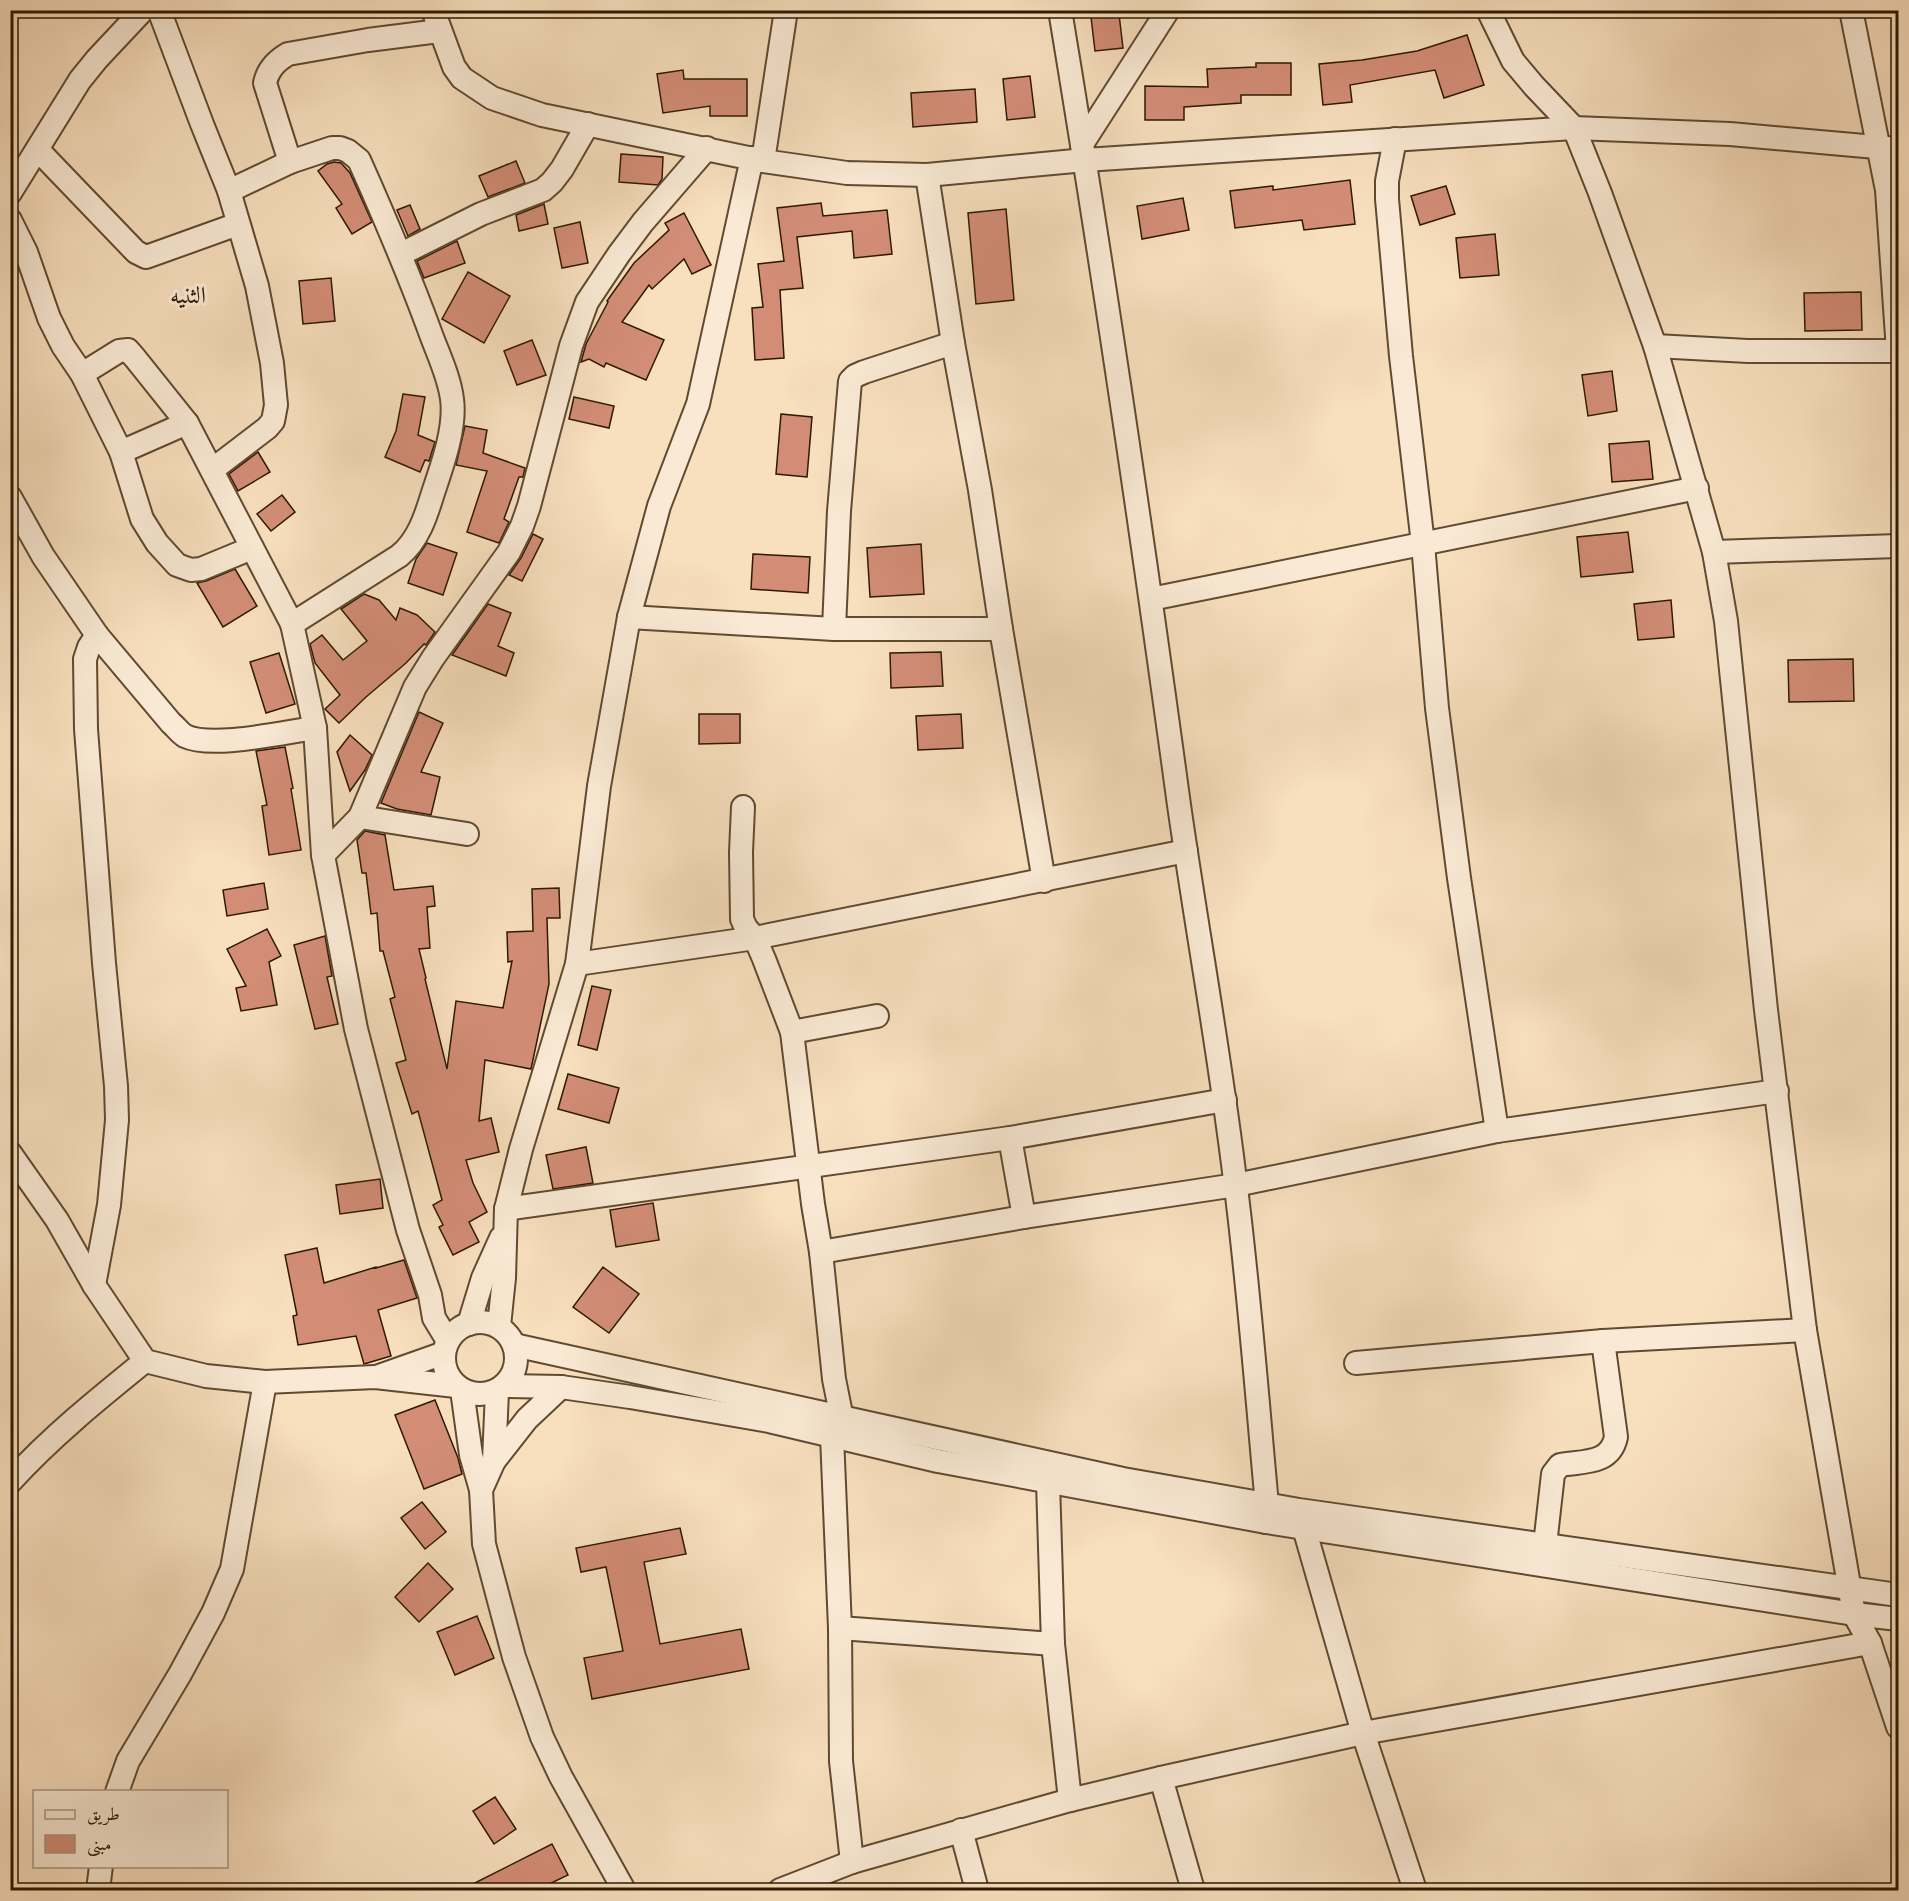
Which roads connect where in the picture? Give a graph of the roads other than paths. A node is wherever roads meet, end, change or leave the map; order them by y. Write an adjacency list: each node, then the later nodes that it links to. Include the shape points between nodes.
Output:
1 (144, 10): 14 (street, via 80,80)
2 (159, 10): 19 (street)
3 (786, 10): 16 (street)
4 (1059, 10): 15 (street)
5 (1168, 10): 15 (street)
6 (1488, 10): 10 (street, via 1513,61)
7 (1851, 10): 13 (street)
8 (436, 21): 9 (street, via 454,67 474,88 542,115); 17 (street, via 279,59 266,75 265,83)
9 (588, 124): 12 (street); 23 (street, via 562,169 543,190 482,214)
10 (1574, 128): 11 (street); 13 (street, via 1730,134); 25 (street)
11 (1395, 139): 15 (street); 33 (street, via 1387,199)
12 (707, 148): 16 (street); 45 (street, via 643,222 587,302 571,345 522,526 509,552 415,687)
13 (1889, 148): 26 (street, via 1887,190)
14 (38, 150): 20 (street); 22 (street, via 136,252 146,257)
15 (1084, 152): 18 (street); 37 (street)
16 (758, 160): 18 (street, via 847,173); 38 (street, via 698,404 660,506)
17 (290, 162): 19 (street); 23 (street, via 332,148 354,155)
18 (927, 175): 24 (street)
19 (230, 191): 22 (street)
20 (10, 193)
21 (10, 220): 27 (street, via 26,252 49,318)
22 (238, 224): 30 (street, via 257,286 276,405 273,421 267,428)
23 (401, 254): 39 (street, via 452,397 443,463 418,533 405,551)
24 (953, 343): 40 (street, via 864,372 850,381); 41 (street)
25 (1655, 346): 26 (street, via 1748,351); 31 (street)
26 (1898, 351)
27 (82, 374): 28 (street, via 128,350); 29 (street)
28 (187, 423): 29 (street); 30 (street)
29 (121, 452): 35 (street, via 142,519 177,565 201,569)
30 (212, 470): 35 (street)
31 (1697, 488): 33 (street); 36 (street)
32 (10, 497): 42 (street, via 43,556)
33 (1423, 544): 37 (street); 56 (street, via 1437,708)
34 (1899, 546): 36 (street)
35 (252, 548): 39 (street)
36 (1714, 552): 54 (street, via 1731,657)
37 (1151, 599): 47 (street)
38 (629, 617): 40 (street); 51 (street, via 599,786)
39 (292, 624): 43 (street)
40 (834, 629): 41 (street)
41 (1001, 629): 49 (street)
42 (97, 635): 43 (street, via 185,735 222,740); 64 (street, via 85,659 86,729 117,1120 109,1205)
43 (315, 728): 48 (street)
44 (743, 807): 50 (street, via 742,919)
45 (360, 817): 46 (street); 48 (street)
46 (467, 834)
47 (1186, 851): 49 (street); 55 (street)
48 (323, 855): 65 (street, via 356,1029 408,1230)
49 (1044, 881): 50 (street)
50 (755, 938): 51 (street); 53 (street)
51 (577, 964): 62 (street, via 524,1138)
52 (877, 1016): 53 (street)
53 (792, 1032): 59 (street)
54 (1777, 1092): 56 (street); 68 (street)
55 (1225, 1100): 57 (street); 60 (street)
56 (1497, 1131): 60 (street)
57 (1010, 1138): 59 (street); 61 (street)
58 (10, 1154): 64 (street, via 57,1220)
59 (809, 1168): 62 (street); 63 (street)
60 (1236, 1185): 61 (street); 86 (street)
61 (1024, 1217): 63 (street)
62 (506, 1219): 66 (street); 67 (street)
63 (821, 1252): 80 (street)
64 (94, 1285): 72 (street)
65 (430, 1295): 66 (street); 71 (street)
66 (467, 1324): 67 (street, via 488,1322); 71 (street, via 455,1332)
67 (499, 1326): 70 (street)
68 (1805, 1330): 69 (street); 89 (street)
69 (1604, 1341): 73 (street); 88 (street, via 1616,1437 1613,1449 1601,1458 1560,1465 1553,1474)
70 (514, 1345): 78 (street, via 516,1368); 79 (street)
71 (446, 1347): 74 (street); 77 (street, via 444,1365)
72 (145, 1361): 75 (street, via 206,1376); 82 (street, via 76,1418)
73 (1356, 1363)
74 (375, 1377): 75 (street); 77 (street)
75 (265, 1382): 99 (street, via 232,1569 180,1674 135,1747)
76 (561, 1387): 78 (street); 79 (street); 81 (street, via 527,1419)
77 (459, 1388): 78 (street, via 473,1394); 85 (street)
78 (501, 1388): 81 (street)
79 (771, 1411): 80 (street)
80 (837, 1427): 83 (street, via 938,1461); 84 (street); 93 (street)
81 (494, 1461): 85 (street)
82 (10, 1482)
83 (1048, 1482): 84 (street); 95 (street)
84 (1122, 1488): 86 (street)
85 (481, 1490): 105 (street, via 484,1545 513,1657 561,1777)
86 (1267, 1514): 87 (street)
87 (1302, 1519): 88 (street); 91 (street); 97 (street)
88 (1545, 1545): 89 (street)
89 (1850, 1587): 90 (street); 91 (street)
90 (1899, 1595)
91 (1854, 1614): 92 (street); 94 (street)
92 (1899, 1619)
93 (840, 1628): 95 (street); 102 (street, via 841,1761)
94 (1870, 1643): 96 (street); 97 (street)
95 (1053, 1644): 100 (street)
96 (1899, 1727)
97 (1363, 1733): 98 (street); 109 (street)
98 (1161, 1778): 100 (street); 108 (street)
99 (117, 1790)
100 (1070, 1800): 101 (street)
101 (961, 1830): 102 (street); 107 (street)
102 (852, 1862): 106 (street)
103 (101, 1868): 104 (street)
104 (98, 1890)
105 (624, 1890)
106 (780, 1890)
107 (977, 1890)
108 (1194, 1890)
109 (1415, 1890)

